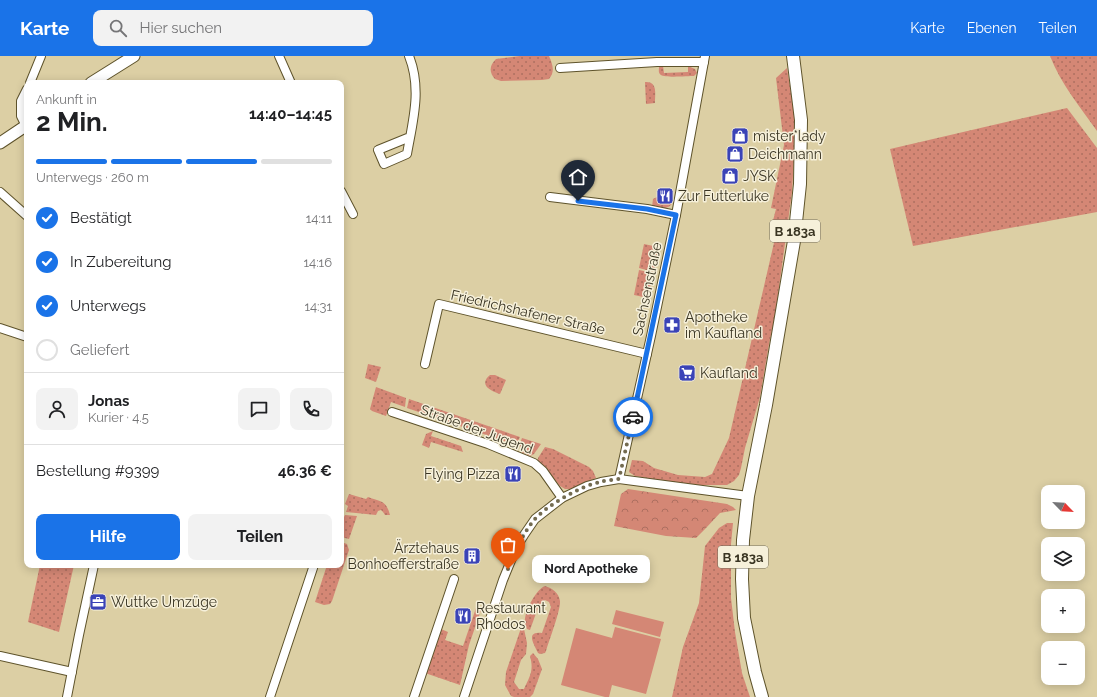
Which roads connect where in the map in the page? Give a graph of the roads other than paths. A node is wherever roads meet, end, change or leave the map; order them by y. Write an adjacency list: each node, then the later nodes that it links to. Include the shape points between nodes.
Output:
1 (42, 56): 8 (street)
2 (134, 56): 9 (street)
3 (279, 56): 10 (street)
4 (409, 56): 14 (street, via 416,82 416,109)
5 (793, 56): 28 (main road, B 183a, via 801,120 800,184 794,240)
6 (704, 59): 7 (street); 21 (street, Sachsenstraße)
7 (560, 68)
8 (31, 80)
9 (95, 80)
10 (290, 80)
11 (24, 95): 12 (street, via 21,101 21,116)
12 (24, 120)
13 (24, 127): 15 (street)
14 (410, 137)
15 (1, 142)
16 (0, 192): 19 (street)
17 (344, 197): 20 (street)
18 (550, 197): 21 (street)
19 (24, 213)
20 (353, 214)
21 (676, 215): 24 (street, Sachsenstraße)
22 (0, 328): 23 (street)
23 (24, 336)
24 (647, 354): 25 (street, Friedrichshafener Straße, via 438,304); 27 (street, Sachsenstraße)
25 (425, 364)
26 (392, 412): 29 (street, Straße der Jugend, via 488,444 534,463 543,471)
27 (619, 479): 28 (street); 29 (street, via 587,486)
28 (748, 496): 39 (main road, B 183a, via 743,540 744,618)
29 (562, 498): 38 (street, via 535,519 517,546)
30 (93, 568): 34 (street)
31 (313, 568): 36 (street)
32 (454, 579): 37 (street)
33 (0, 656): 34 (street)
34 (72, 672): 35 (street)
35 (67, 697)
36 (270, 697)
37 (414, 697)
38 (464, 697)
39 (762, 697)

